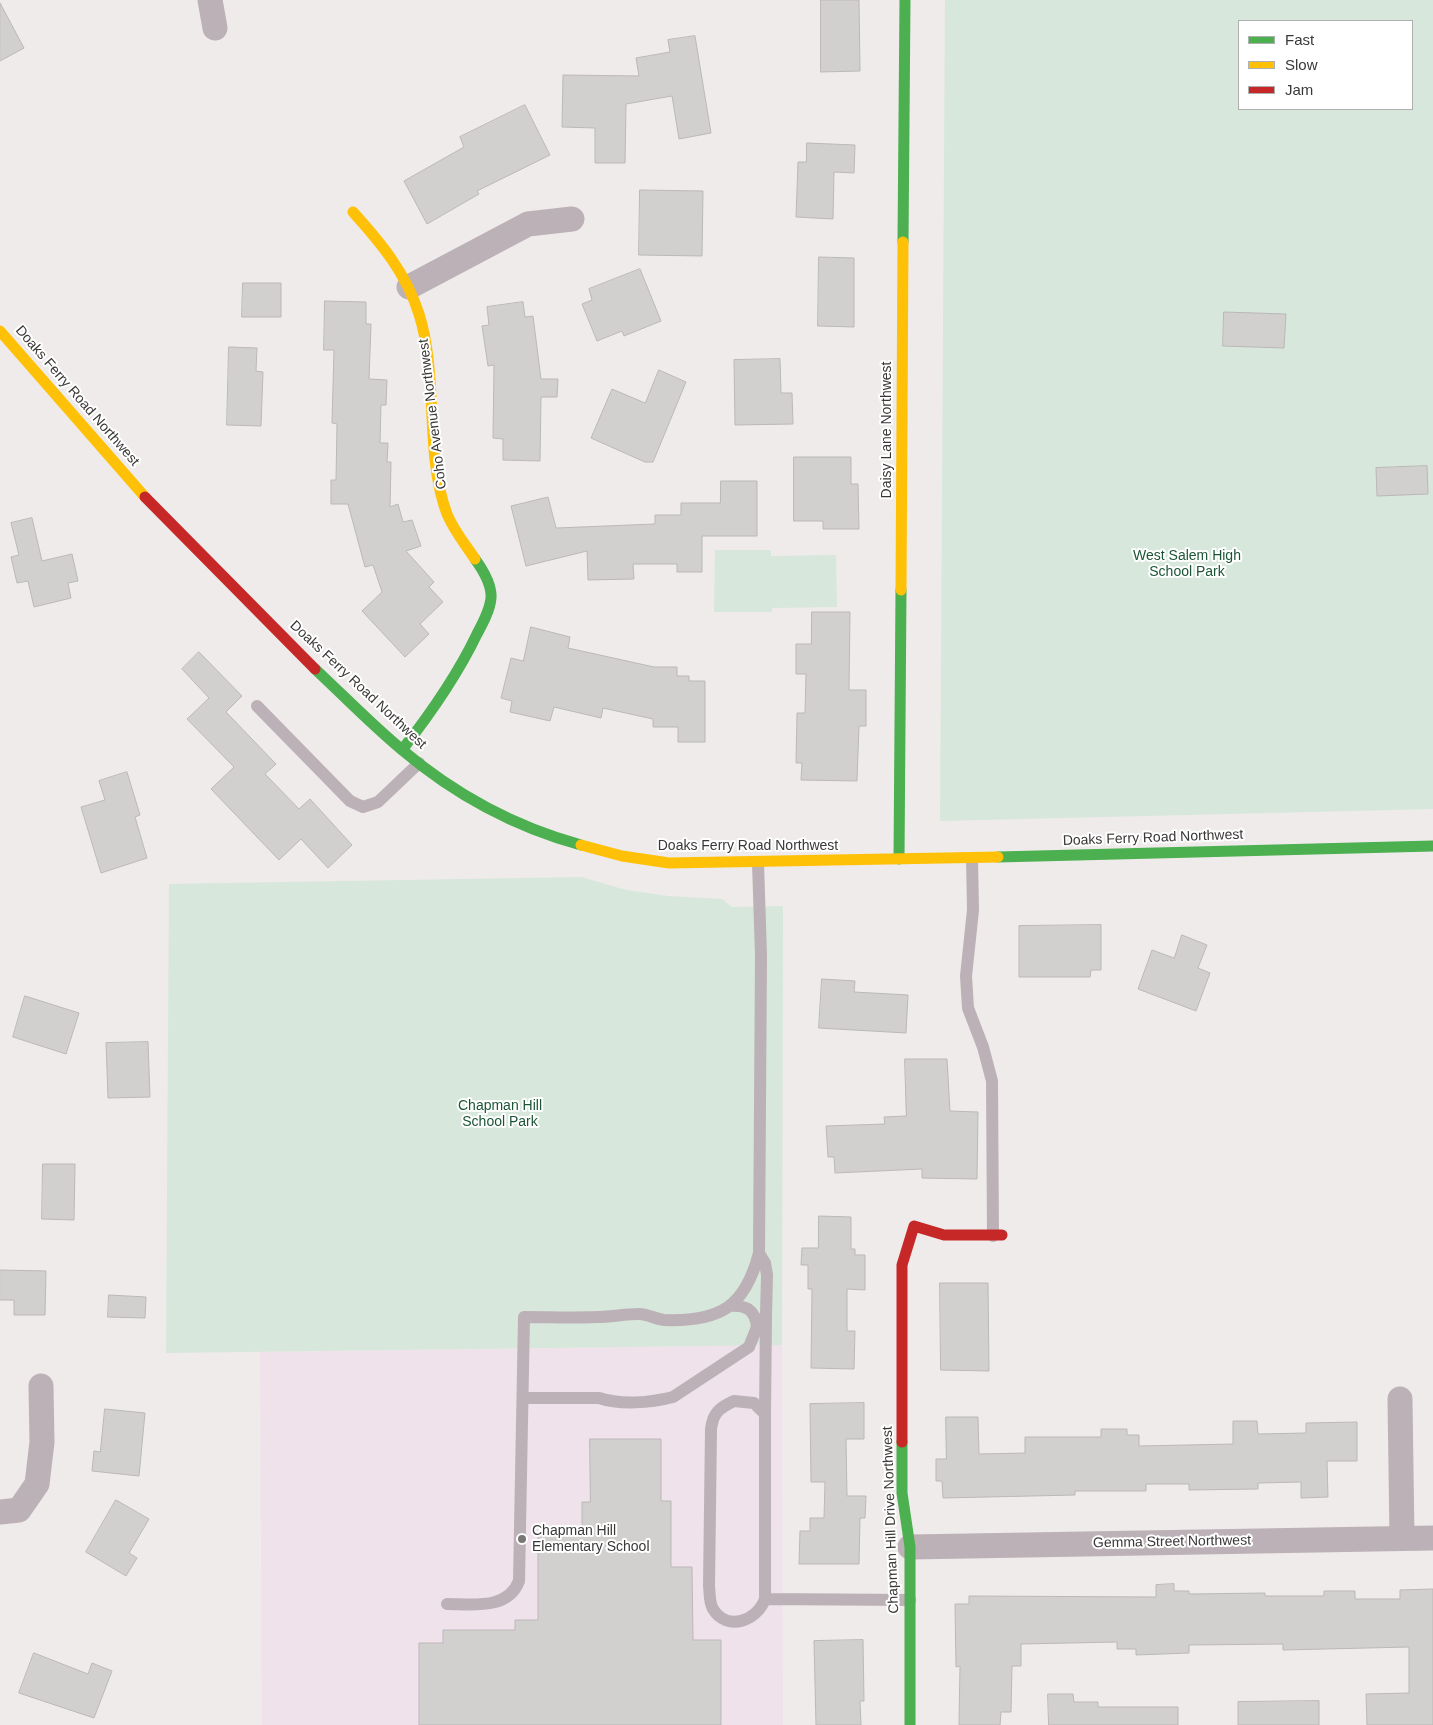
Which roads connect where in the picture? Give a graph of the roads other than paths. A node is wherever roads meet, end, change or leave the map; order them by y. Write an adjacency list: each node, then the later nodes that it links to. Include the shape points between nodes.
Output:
1 (210, 0): 3 (street)
2 (905, 0): 13 (street, Daisy Lane Northwest)
3 (215, 28)
4 (353, 212): 6 (street, Coho Avenue Northwest)
5 (572, 219): 6 (street, via 528,224)
6 (409, 287): 9 (street, Coho Avenue Northwest, via 428,358 432,429 446,513 486,577 491,597 485,620 430,715)
7 (0, 331): 9 (street, Doaks Ferry Road Northwest, via 150,502 305,660)
8 (257, 706): 10 (lane, via 350,801 363,807 378,802)
9 (402, 750): 10 (street, Doaks Ferry Road Northwest)
10 (419, 762): 14 (street, Doaks Ferry Road Northwest, via 464,795 504,817 564,840 622,856 669,863)
11 (1433, 846): 12 (street, Doaks Ferry Road Northwest)
12 (972, 858): 13 (street, Doaks Ferry Road Northwest); 15 (lane, via 972,910 966,976 968,1008 992,1081)
13 (899, 860): 14 (street, Doaks Ferry Road Northwest)
14 (758, 863): 16 (lane, via 761,955)
15 (998, 1236): 27 (street, Chapman Hill Drive Northwest, via 944,1235 914,1226 902,1265 902,1493)
16 (759, 1253): 17 (lane, via 752,1280 744,1293); 18 (lane, via 767,1275)
17 (729, 1306): 19 (lane, via 749,1308 756,1318); 21 (lane, via 710,1316 691,1320 661,1320 648,1314 524,1317)
18 (766, 1315): 19 (lane); 23 (lane)
19 (757, 1327): 21 (lane, via 744,1353 673,1397 660,1401)
20 (41, 1386): 24 (street, via 42,1442 37,1484 19,1510)
21 (523, 1398): 30 (lane, via 519,1581 515,1591 495,1603)
22 (1400, 1399): 25 (street)
23 (765, 1414): 28 (lane); 28 (lane, via 754,1403 734,1401 718,1410 712,1418 709,1586 712,1608 726,1621 746,1620 759,1611)
24 (0, 1512)
25 (1402, 1538): 26 (street, Gemma Street Northwest); 27 (street, Gemma Street Northwest)
26 (1433, 1538)
27 (910, 1547): 29 (street, Chapman Hill Drive Northwest)
28 (765, 1599): 29 (lane)
29 (910, 1600): 31 (street, Chapman Hill Drive Northwest)
30 (447, 1604)
31 (910, 1725)

